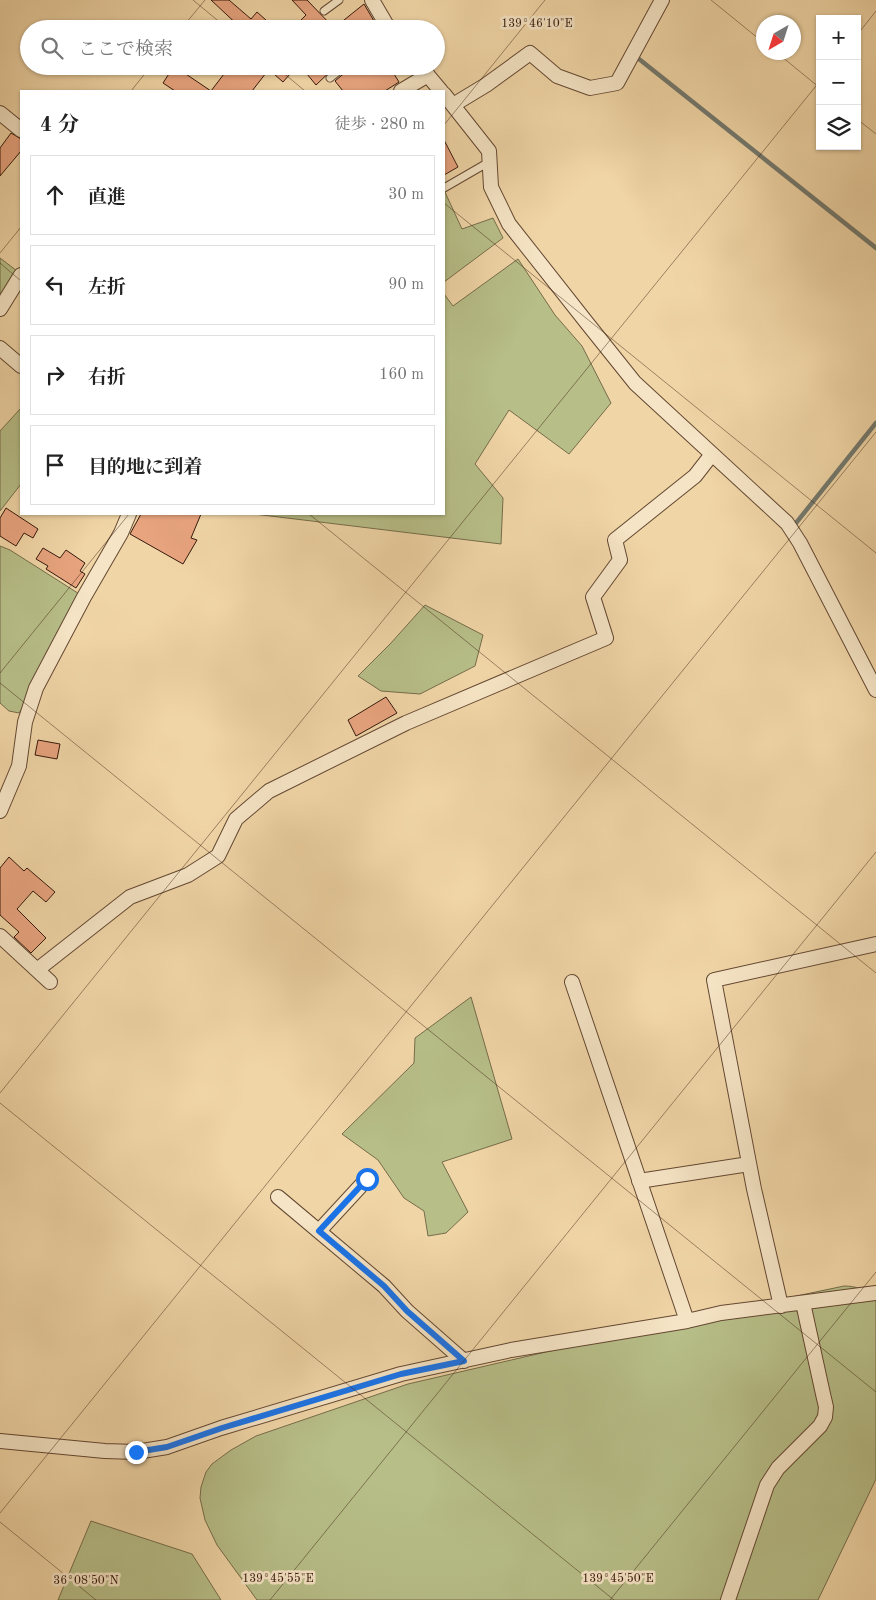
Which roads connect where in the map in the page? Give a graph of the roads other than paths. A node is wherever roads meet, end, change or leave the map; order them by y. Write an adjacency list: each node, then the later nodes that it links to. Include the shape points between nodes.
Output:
1 (339, 0): 4 (lane)
2 (372, 0): 5 (street)
3 (662, 0): 12 (street, via 617,83 590,88 557,76 530,53 486,85)
4 (324, 11)
5 (384, 20)
6 (334, 75): 9 (lane)
7 (419, 75): 10 (street)
8 (427, 75): 11 (street)
9 (330, 78)
10 (401, 90)
11 (440, 90)
12 (448, 100): 15 (street, via 489,151)
13 (0, 113): 14 (street)
14 (20, 129)
15 (490, 162): 16 (lane); 21 (street, via 491,187 509,224 636,383)
16 (445, 187)
17 (20, 277): 18 (street)
18 (0, 309)
19 (0, 348): 20 (street)
20 (20, 365)
21 (714, 456): 23 (street, via 788,523); 27 (street, via 695,476 615,540 620,560 593,597 606,638 406,723 270,791 236,819 218,856 188,875 130,897)
22 (129, 515): 24 (street, via 36,688 25,722 19,766)
23 (876, 690)
24 (0, 811)
25 (0, 936): 27 (street)
26 (876, 944): 30 (street, via 714,980)
27 (37, 970): 28 (street)
28 (50, 982)
29 (572, 982): 32 (street)
30 (749, 1164): 32 (street); 37 (street)
31 (367, 1179): 34 (street)
32 (639, 1181): 38 (street)
33 (278, 1197): 34 (street)
34 (319, 1231): 39 (street)
35 (876, 1293): 36 (street)
36 (803, 1303): 37 (street); 41 (street, via 824,1394 825,1417 778,1468 767,1485)
37 (781, 1306): 38 (street, via 721,1313)
38 (687, 1321): 39 (street, via 510,1350)
39 (464, 1361): 40 (street, via 401,1374 159,1448 136,1452)
40 (0, 1441)
41 (728, 1600)

